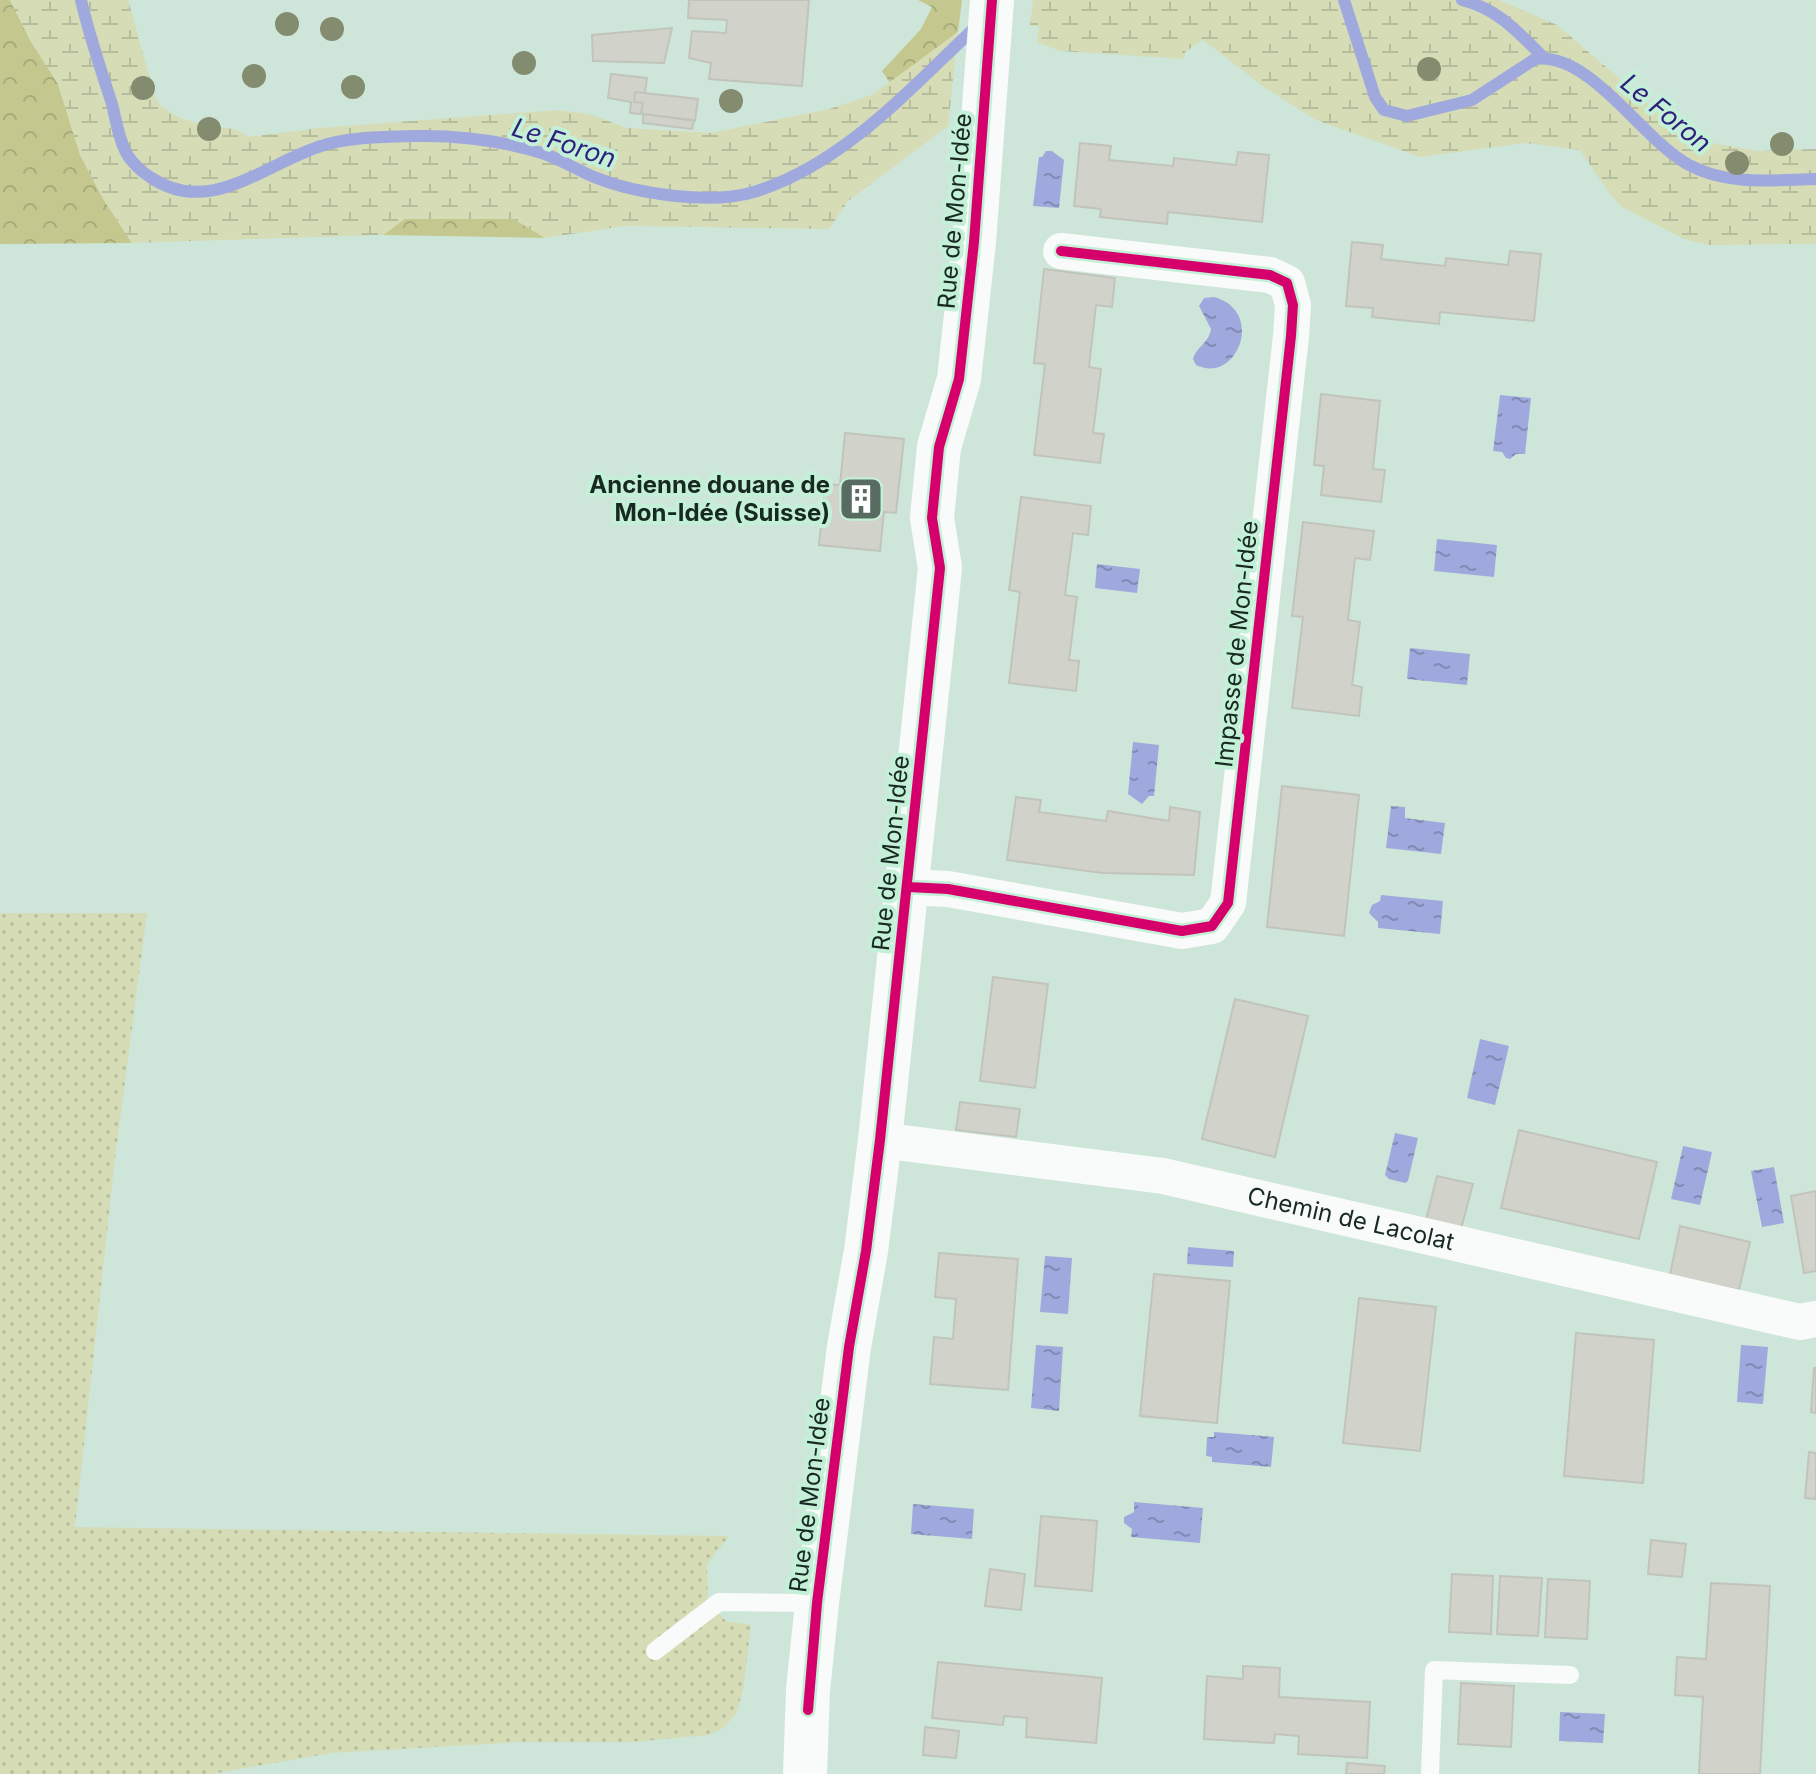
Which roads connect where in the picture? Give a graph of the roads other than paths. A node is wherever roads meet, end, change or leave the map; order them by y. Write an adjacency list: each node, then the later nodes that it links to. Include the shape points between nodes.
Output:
1 (992, 0): 3 (street, Rue de Mon-Idée, via 959,379 936,475 932,518 940,568)
2 (1061, 251): 3 (street, Impasse de Mon-Idée, via 1270,275 1287,283 1293,305 1228,903 1212,926 1182,931 948,889)
3 (908, 887): 4 (street, Rue de Mon-Idée)
4 (880, 1140): 5 (street, Chemin de Lacolat, via 1163,1176 1800,1322); 6 (street, Rue de Mon-Idée)
5 (1816, 1319)
6 (817, 1603): 7 (lane, via 719,1602); 9 (street, Rue de Mon-Idée)
7 (655, 1651)
8 (1570, 1675): 10 (lane, via 1434,1670)
9 (805, 1774)
10 (1430, 1774)

